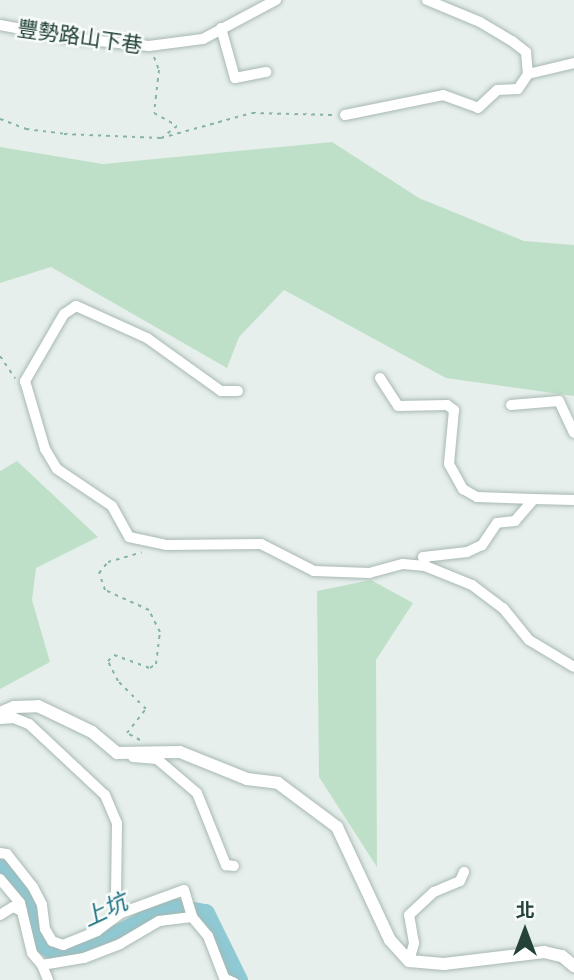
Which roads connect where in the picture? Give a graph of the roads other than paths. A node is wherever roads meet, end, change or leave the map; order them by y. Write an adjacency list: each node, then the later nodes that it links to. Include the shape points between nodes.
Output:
1 (276, 0): 4 (street, 豐勢路山下巷)
2 (428, 0): 7 (street, via 512,41 526,52)
3 (0, 25): 4 (street, 豐勢路山下巷, via 149,46 203,39)
4 (221, 28): 6 (street, via 235,78)
5 (574, 63): 7 (street)
6 (266, 72)
7 (528, 74): 8 (street, via 518,89 498,90 478,108 443,95)
8 (345, 115)
9 (380, 378): 13 (street, via 398,406 447,405 454,410 449,464 463,489 477,497)
10 (238, 391): 15 (street, via 221,391 147,338 76,306 64,314 25,381 45,449 57,469 112,506 128,537 167,545 261,544 314,571 369,573 403,564)
11 (511, 405): 12 (street, via 559,401)
12 (574, 433)
13 (534, 499): 14 (street); 15 (street, via 515,521 497,523 482,545 467,552 423,557)
14 (574, 500)
15 (425, 566): 16 (street, via 472,584 503,608 529,640)
16 (574, 667)
17 (0, 713): 19 (street, via 14,706 52,710 92,732 117,753)
18 (0, 719): 25 (street, via 29,724 104,795 117,823 116,898)
19 (130, 755): 21 (street, via 157,759 197,793 226,865); 28 (street, via 163,750 247,779 278,783 325,815 347,842 390,940)
20 (0, 853): 25 (street, via 6,854 33,887 52,941 63,945 97,931)
21 (234, 866)
22 (464, 872): 28 (street, via 460,881 434,892 409,915 414,943)
23 (0, 879): 24 (street, via 13,888)
24 (22, 911): 26 (street, via 13,907); 29 (street, via 32,953)
25 (121, 913): 27 (street, via 184,890)
26 (0, 915)
27 (192, 917): 29 (street, via 159,921 84,958); 31 (street, via 208,936)
28 (409, 961): 30 (street, via 444,964 544,952 562,956)
29 (42, 965): 32 (street)
30 (574, 966)
31 (229, 979)
32 (48, 980)

